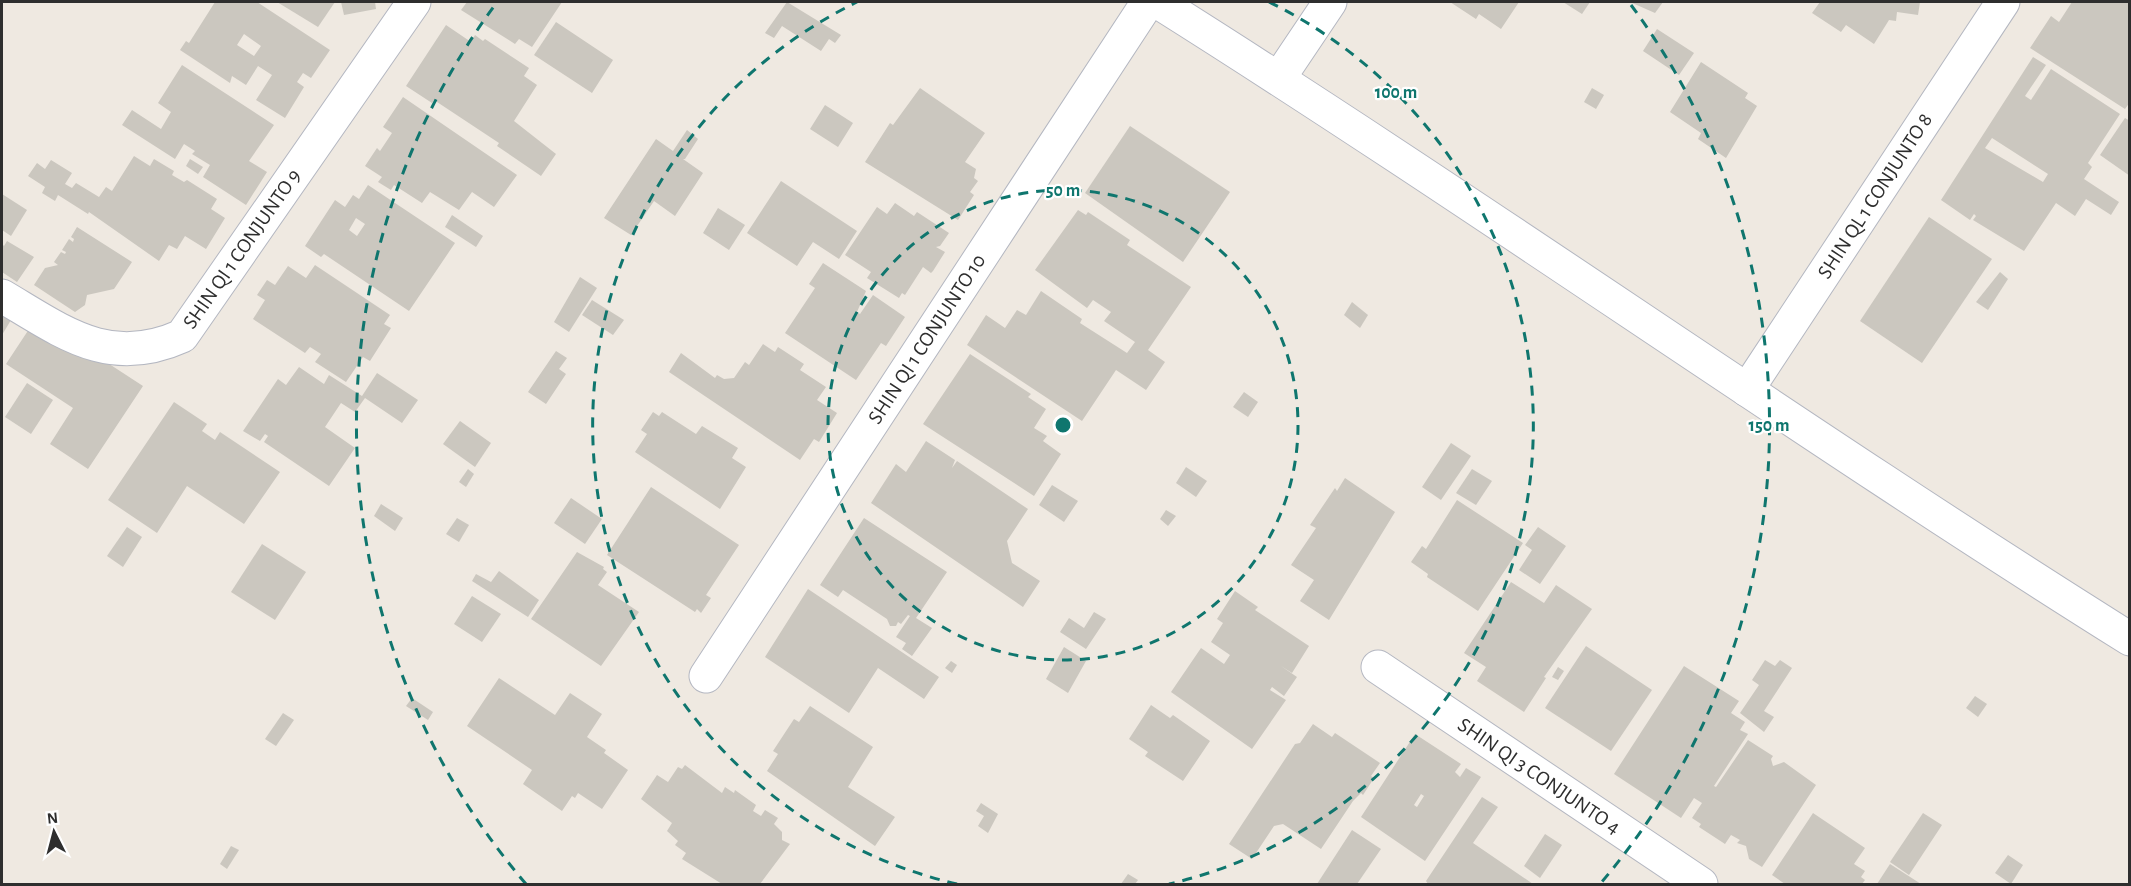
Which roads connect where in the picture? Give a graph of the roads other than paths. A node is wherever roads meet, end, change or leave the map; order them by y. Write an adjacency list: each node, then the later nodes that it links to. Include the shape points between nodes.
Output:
1 (414, 2): 7 (street, SHIN QI 1 CONJUNTO 9, via 182,336 158,347 135,350 76,340)
2 (1148, 2): 11 (street, SHIN QI 1 CONJUNTO 10)
3 (1158, 2): 6 (street)
4 (1330, 2): 6 (street)
5 (2003, 2): 8 (street, SHIN QL 1 CONJUNTO 8)
6 (1279, 78): 8 (street)
7 (2, 296)
8 (1747, 390): 9 (street)
9 (2130, 639)
10 (1378, 667): 12 (street, SHIN QI 3 CONJUNTO 4)
11 (706, 676)
12 (1701, 885)

